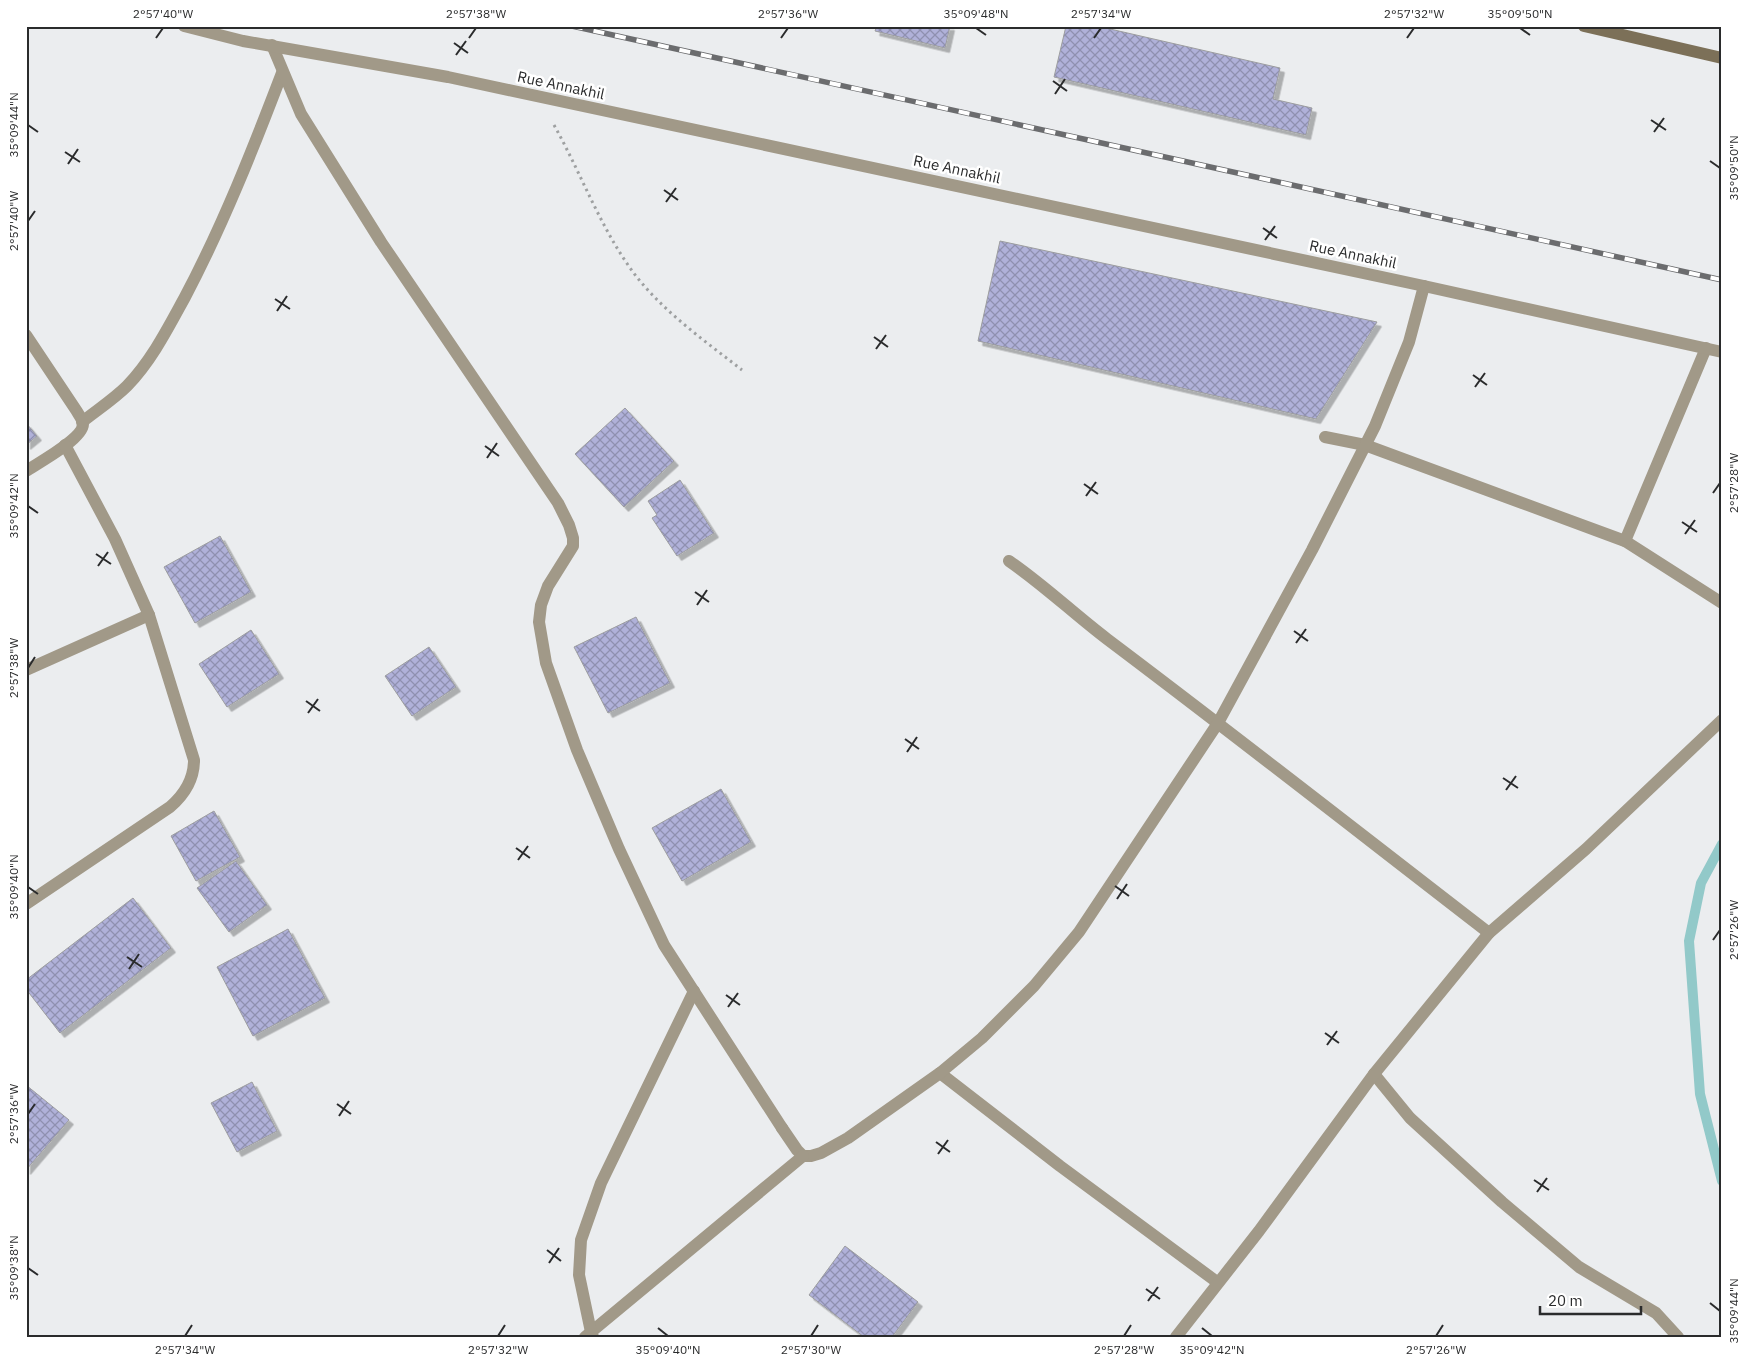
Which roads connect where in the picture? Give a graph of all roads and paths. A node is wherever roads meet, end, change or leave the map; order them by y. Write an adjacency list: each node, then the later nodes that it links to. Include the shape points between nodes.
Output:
1 (184, 26): 3 (street, Rue Annakhil)
2 (1584, 26): 4 (main road)
3 (272, 45): 5 (street); 6 (street, Rue Annakhil)
4 (1722, 58)
5 (282, 73): 12 (street, via 203,262 164,336 126,388); 26 (street, via 301,114 381,242 558,503 569,525 573,546 548,586 541,605 539,622 546,663 618,849 664,945)
6 (537, 96): 7 (street, Rue Annakhil); 11 (path, via 571,155 596,210 637,276 676,318)
7 (1424, 286): 9 (street, Rue Annakhil); 15 (street, via 1409,342)
8 (26, 335): 12 (street)
9 (1706, 348): 10 (street, Rue Annakhil); 17 (street)
10 (1722, 352)
11 (742, 370)
12 (82, 422): 14 (street, via 80,434)
13 (1325, 437): 15 (street)
14 (65, 445): 16 (street); 20 (street, via 116,539)
15 (1365, 445): 17 (street); 23 (street)
16 (26, 471)
17 (1625, 541): 19 (street)
18 (1009, 561): 23 (street)
19 (1722, 603)
20 (149, 615): 21 (street); 24 (street, via 194,760 190,781 170,807)
21 (26, 670)
22 (1722, 720): 25 (street, via 1586,849)
23 (1218, 722): 25 (street); 27 (street, via 1079,932 1034,986 982,1038)
24 (26, 904)
25 (1489, 933): 28 (street)
26 (694, 991): 29 (street); 31 (street, via 601,1183 581,1240 580,1275)
27 (940, 1073): 29 (street, via 848,1138 821,1153); 30 (street)
28 (1374, 1074): 30 (street, via 1259,1231); 33 (street, via 1410,1118 1502,1202 1579,1267 1656,1313)
29 (803, 1156): 31 (street)
30 (1217, 1282): 32 (street)
31 (590, 1335)
32 (1176, 1337)
33 (1678, 1337)

